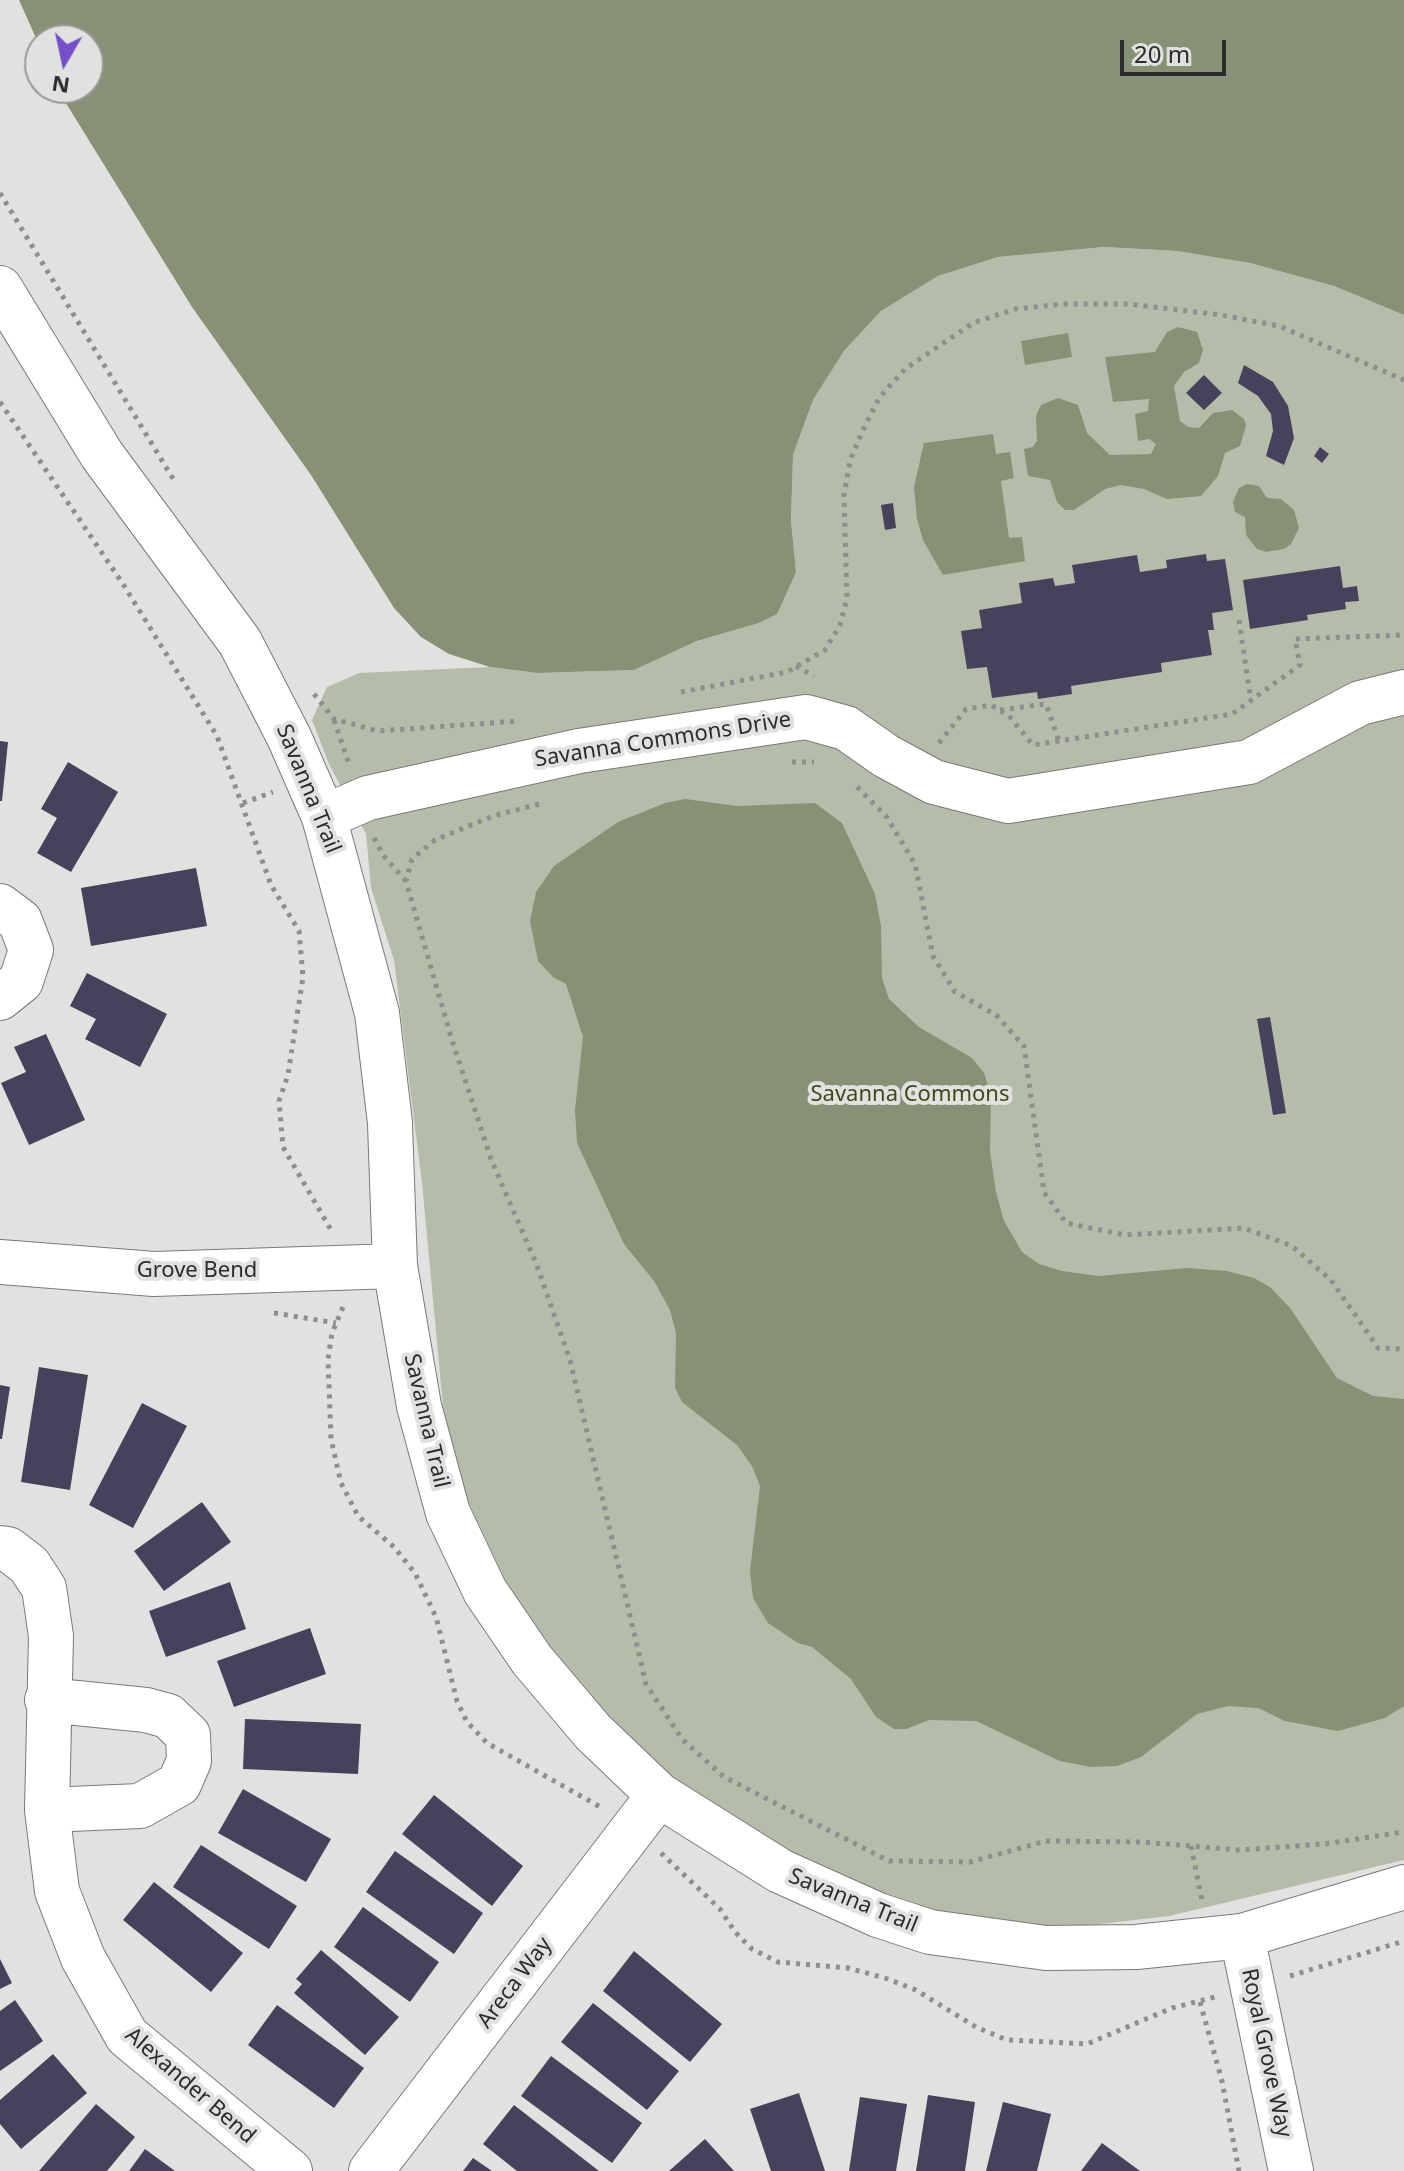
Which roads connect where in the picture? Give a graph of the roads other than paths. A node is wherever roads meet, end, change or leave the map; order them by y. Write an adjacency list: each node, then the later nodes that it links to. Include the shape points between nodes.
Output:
1 (0, 288): 3 (street, Savanna Trail, via 102,455 240,642)
2 (1404, 692): 3 (street, Savanna Commons Drive, via 1360,703 1249,762 1008,801 934,782 846,728 806,717 579,751 368,798)
3 (324, 817): 7 (street, Savanna Trail, via 377,1013 390,1123)
4 (0, 906): 5 (street, via 20,921 31,950 21,981)
5 (0, 998)
6 (0, 1262): 7 (street, Grove Bend, via 154,1274)
7 (395, 1266): 10 (street, Savanna Trail, via 419,1406 448,1513 479,1578 532,1660 593,1732)
8 (0, 1548): 9 (street, Alexander Bend, via 29,1565 44,1588 51,1636)
9 (47, 1700): 11 (street, Alexander Bend); 11 (street, via 168,1716 188,1735 189,1761 179,1784 140,1806)
10 (659, 1795): 13 (street, Savanna Trail, via 780,1871 930,1932 1046,1948 1136,1947); 15 (street, Areca Way)
11 (47, 1810): 14 (street, Alexander Bend, via 57,1891 83,1958 127,2036)
12 (1404, 1887): 13 (street, Savanna Trail)
13 (1242, 1936): 16 (street, Royal Grove Way)
14 (290, 2171)
15 (371, 2171)
16 (1291, 2171)

